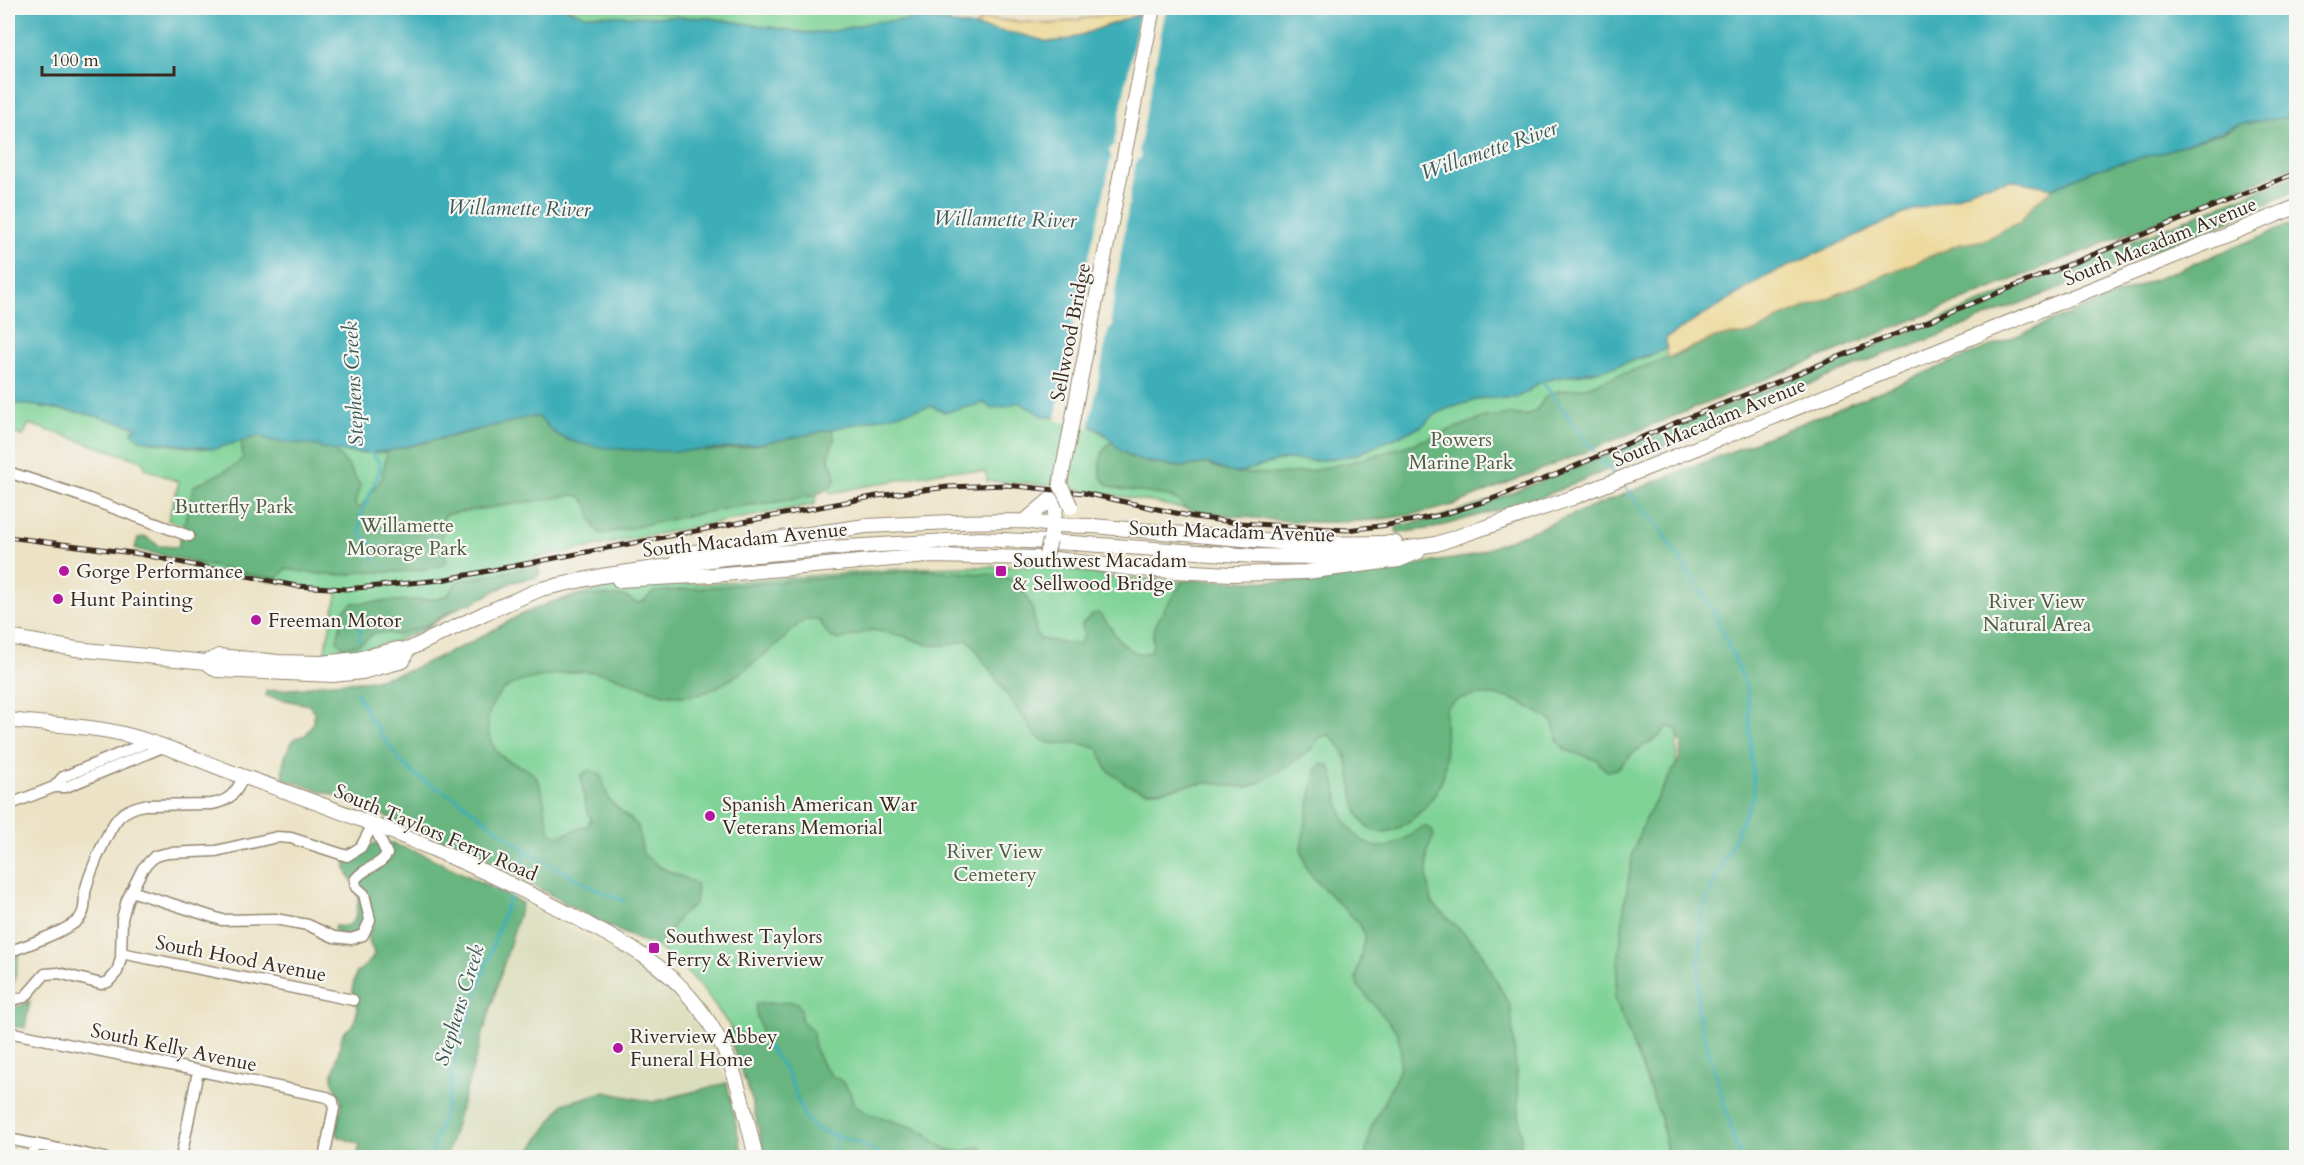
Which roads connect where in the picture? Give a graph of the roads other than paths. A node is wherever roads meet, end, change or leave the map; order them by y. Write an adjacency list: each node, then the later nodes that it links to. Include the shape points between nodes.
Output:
1 (1153, 8): 4 (main road, Sellwood Bridge)
2 (2296, 207): 9 (main road, South Macadam Avenue, via 1572,498)
3 (9, 476): 8 (street, via 81,496)
4 (1060, 488): 5 (main road); 6 (main road, Sellwood Bridge); 7 (main road, bridge, via 1077,516)
5 (1024, 521): 6 (main road); 11 (main road, via 904,523 780,538 662,558)
6 (1052, 525): 7 (main road); 10 (main road, Sellwood Bridge, bridge)
7 (1093, 526): 9 (main road, via 1321,545)
8 (189, 536)
9 (1436, 544): 10 (main road, via 1399,561 1284,573 1150,570); 11 (main road, South Macadam Avenue, via 1376,554 1320,557 981,539 831,548)
10 (1046, 556): 12 (main road, via 927,556 694,576 618,580)
11 (652, 567): 12 (main road, South Macadam Avenue)
12 (601, 576): 16 (main road, South Macadam Avenue, via 541,589)
13 (8, 637): 14 (main road, South Macadam Avenue)
14 (27, 642): 15 (main road); 17 (main road, South Macadam Avenue)
15 (8, 650)
16 (407, 650): 18 (main road, South Macadam Avenue); 19 (main road, South Macadam Avenue, via 403,661 387,666 349,674)
17 (206, 662): 18 (main road, South Macadam Avenue, via 219,656); 19 (main road, South Macadam Avenue, via 217,670)
18 (330, 662): 19 (main road, via 329,668)
19 (318, 675)
20 (8, 720): 21 (main road, South Taylors Ferry Road)
21 (24, 722): 22 (main road); 23 (main road, South Taylors Ferry Road, via 111,732)
22 (8, 728)
23 (148, 742): 24 (main road, South Taylors Ferry Road); 26 (street, via 63,777)
24 (163, 747): 25 (main road, South Taylors Ferry Road); 26 (street, via 66,787)
25 (243, 776): 28 (main road, South Taylors Ferry Road); 30 (street, via 238,790 222,802 144,805 121,815 92,871 78,920)
26 (54, 787): 27 (street)
27 (8, 806)
28 (373, 824): 29 (street, via 361,847 347,856 284,837 207,852 161,854 147,862); 29 (street, via 386,856 355,880 365,897 370,920 363,935 351,939 275,919 222,920); 42 (main road, South Taylors Ferry Road, via 521,889 625,944 667,973 699,1008 727,1053)
29 (131, 891): 31 (street, via 122,920)
30 (8, 952)
31 (121, 953): 32 (street, South Hood Avenue); 33 (street, via 117,972 108,982 45,974 25,997)
32 (353, 1000)
33 (8, 1001)
34 (8, 1032): 35 (street, South Kelly Avenue)
35 (198, 1071): 40 (street); 41 (street, South Kelly Avenue, via 333,1101)
36 (8, 1139): 37 (street)
37 (35, 1144): 38 (street); 39 (street)
38 (32, 1158)
39 (104, 1158)
40 (181, 1158)
41 (324, 1158)
42 (756, 1158)

